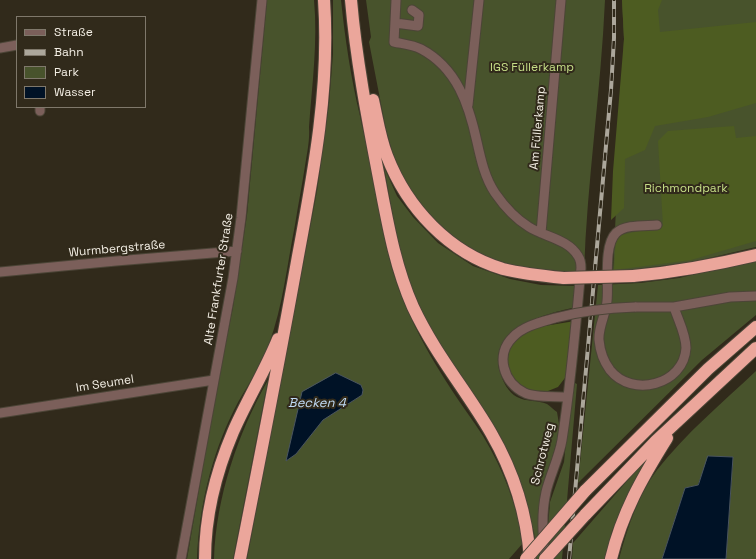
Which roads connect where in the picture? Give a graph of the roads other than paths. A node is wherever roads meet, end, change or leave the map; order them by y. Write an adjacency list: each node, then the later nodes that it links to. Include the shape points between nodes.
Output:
1 (262, 0): 14 (street, Alte Frankfurter Straße)
2 (324, 0): 18 (highway, via 325,55 322,103 313,176)
3 (352, 0): 15 (highway, bridge, via 386,154 404,192 416,209 446,239 482,260 502,268 564,278 668,273); 30 (highway, via 354,34 373,147 399,269 429,339 491,433 500,451 519,499)
4 (396, 0): 8 (street)
5 (479, 0): 11 (street)
6 (561, 0): 13 (street, Am Füllerkamp)
7 (412, 10): 8 (street, via 419,15 418,26)
8 (395, 23): 11 (street, via 394,42 420,49 437,61 458,86)
9 (16, 45): 10 (street)
10 (0, 48)
11 (468, 106): 13 (street, via 489,183 511,211)
12 (658, 225): 19 (street, via 621,230 612,240 608,268 608,302 599,332 602,356 614,374 626,383 647,386 662,382 675,373 686,348 685,337)
13 (541, 234): 23 (street, via 572,248 579,257 581,268)
14 (237, 251): 16 (street, Wurmbergstraße); 22 (street, Alte Frankfurter Straße)
15 (756, 255)
16 (0, 272)
17 (756, 296): 19 (street, via 730,297)
18 (290, 302): 27 (highway, via 284,324 263,373 233,431 221,464 208,517); 28 (highway)
19 (674, 308): 23 (street, bridge, via 635,307 586,311 532,325 513,336 505,349 503,364 510,382 526,394)
20 (756, 327): 29 (highway, bridge, via 703,374 585,492)
21 (756, 348): 25 (highway)
22 (214, 380): 24 (street, Im Seumel); 26 (street, Alte Frankfurter Straße)
23 (567, 397): 31 (street, Schrotweg, via 562,441 544,501 542,526)
24 (0, 413)
25 (678, 420): 31 (highway, bridge); 32 (highway, via 632,497)
26 (181, 559)
27 (205, 559)
28 (240, 559)
29 (526, 559)
30 (530, 559)
31 (545, 559)
32 (611, 559)

